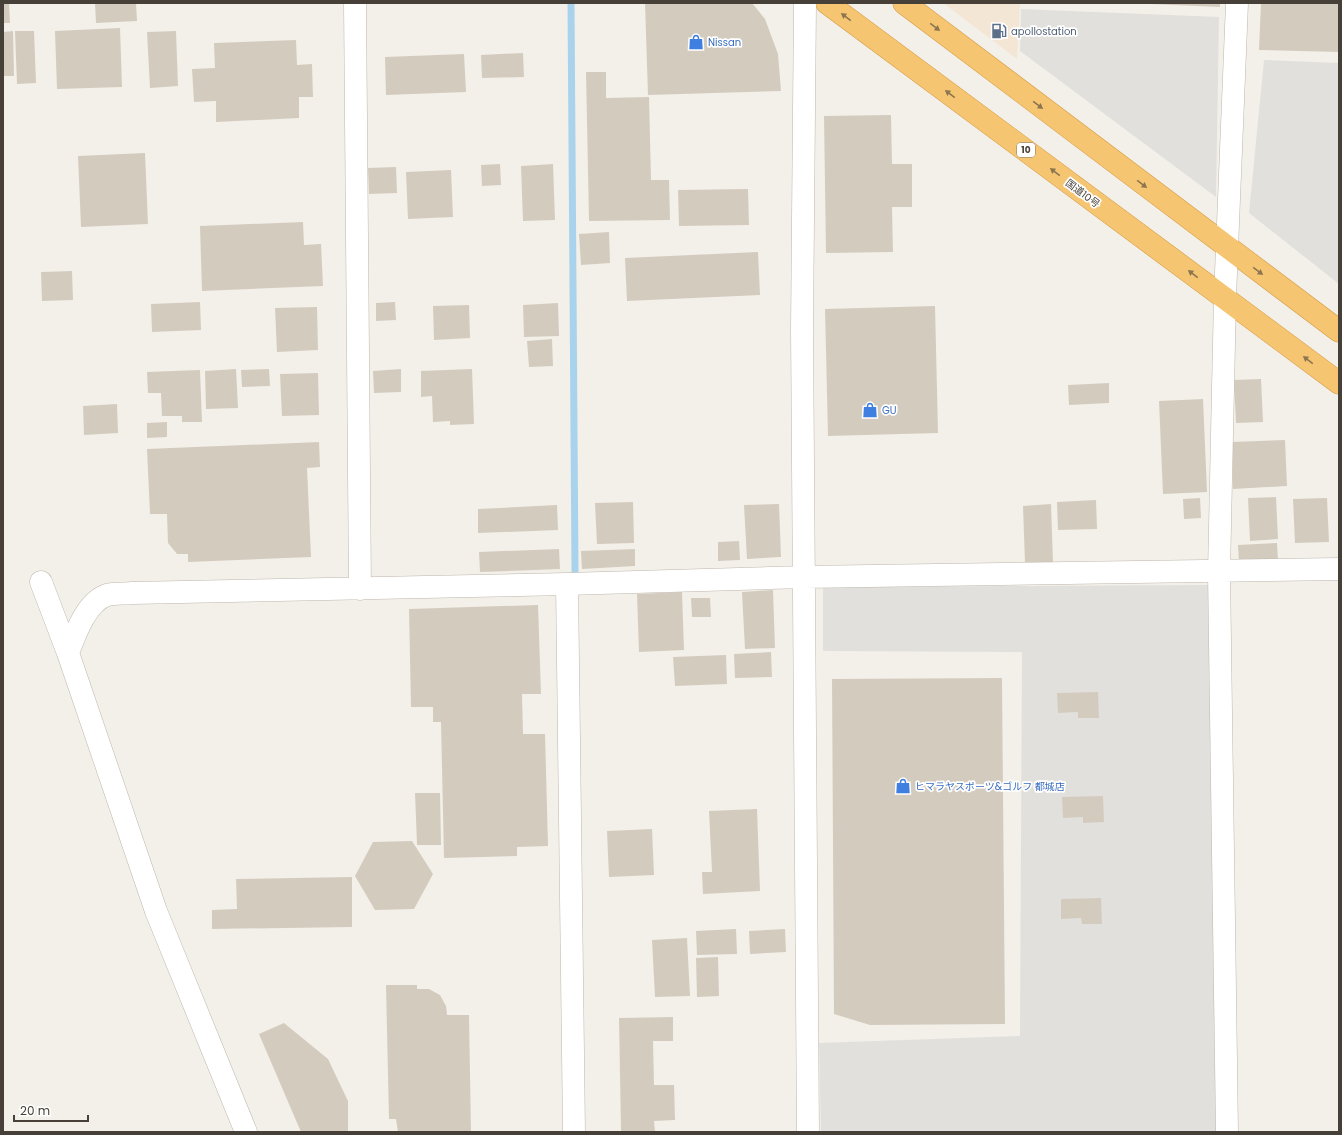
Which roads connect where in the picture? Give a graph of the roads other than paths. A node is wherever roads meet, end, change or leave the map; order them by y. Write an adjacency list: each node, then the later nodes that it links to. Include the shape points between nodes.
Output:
1 (355, 3): 15 (street)
2 (805, 3): 12 (street)
3 (827, 3): 7 (highway, 国道10号 / 10, one-way to 3)
4 (904, 3): 6 (highway, one-way to 6)
5 (1237, 3): 6 (street)
6 (1227, 248): 7 (street); 8 (highway, one-way to 8)
7 (1224, 297): 9 (highway, 国道10号 / 10, one-way to 7); 11 (street)
8 (1339, 331)
9 (1339, 383)
10 (1339, 569): 11 (street)
11 (1219, 572): 12 (street); 20 (street)
12 (803, 577): 14 (street); 19 (street)
13 (42, 582): 16 (street)
14 (567, 584): 15 (street); 18 (street)
15 (360, 589): 16 (street, via 106,595 82,618)
16 (68, 653): 17 (street, via 156,911)
17 (246, 1132)
18 (574, 1132)
19 (808, 1132)
20 (1227, 1132)

